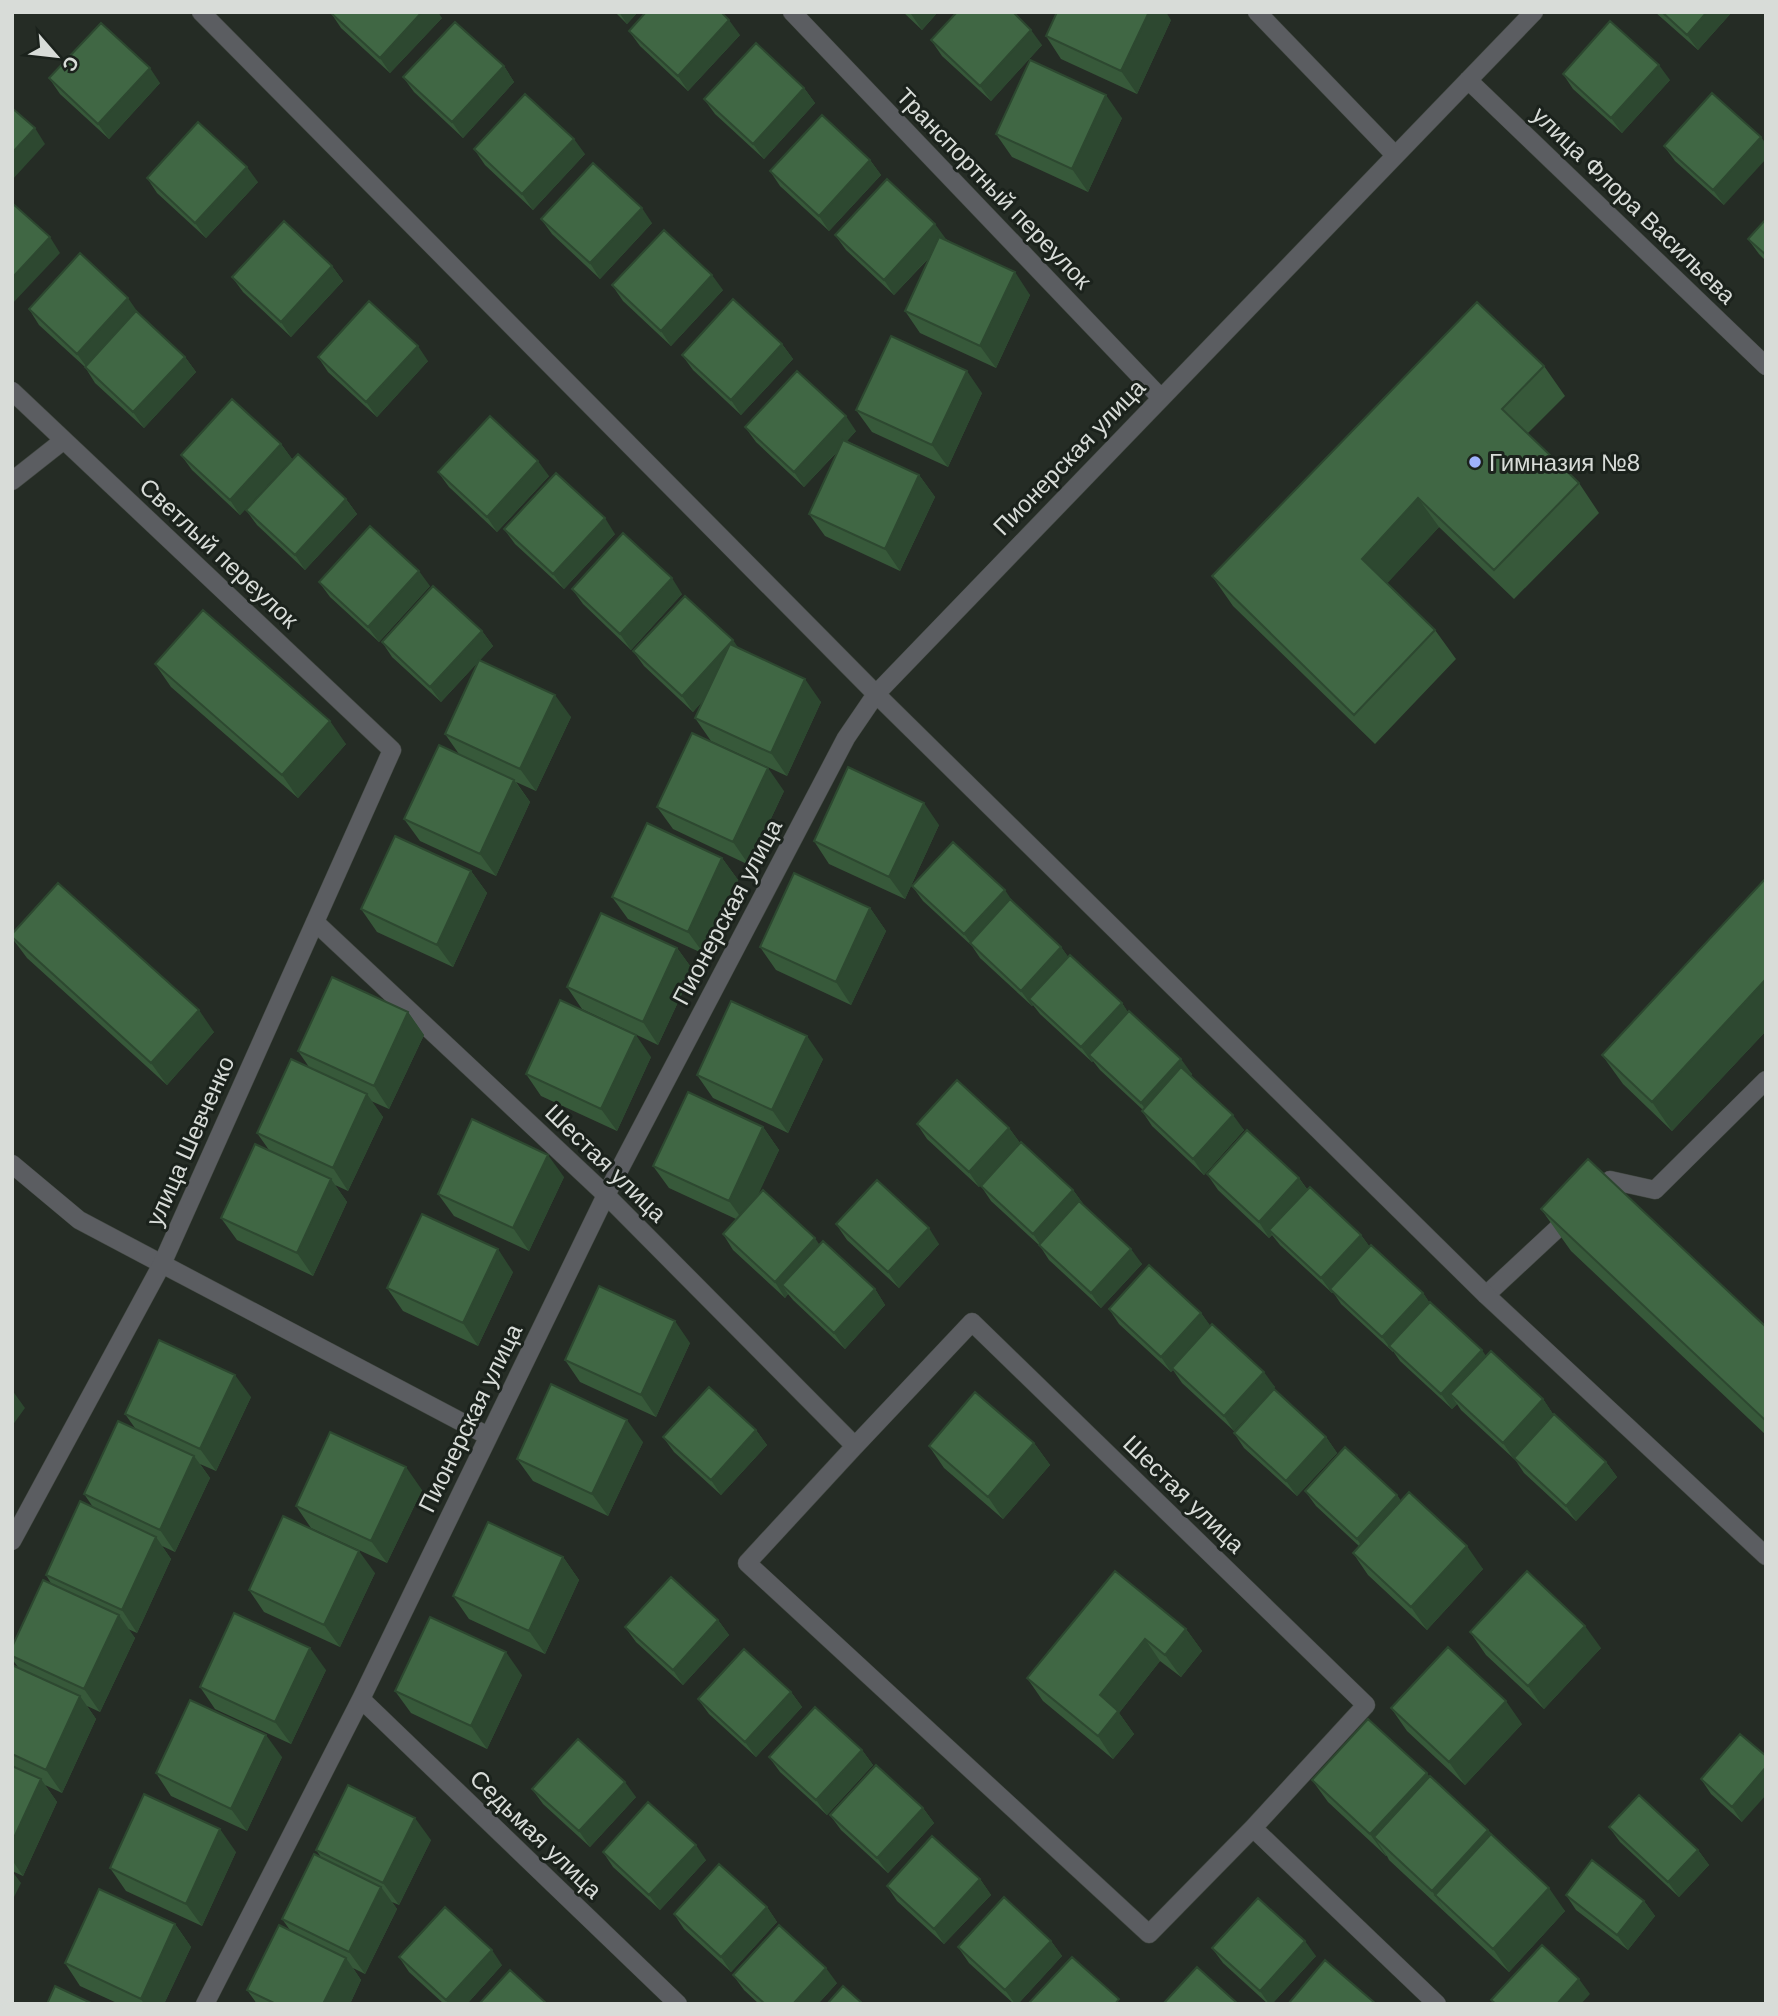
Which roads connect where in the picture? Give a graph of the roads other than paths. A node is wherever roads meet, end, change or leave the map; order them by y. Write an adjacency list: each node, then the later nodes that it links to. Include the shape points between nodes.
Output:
1 (201, 12): 12 (street)
2 (792, 12): 9 (street, Транспортный переулок)
3 (1257, 12): 6 (street)
4 (1534, 12): 5 (street, Пионерская улица)
5 (1468, 80): 6 (street, Пионерская улица); 7 (street, улица Флора Васильева)
6 (1395, 155): 9 (street, Пионерская улица)
7 (1766, 366)
8 (12, 391): 10 (street, Светлый переулок)
9 (1161, 398): 12 (street, Пионерская улица)
10 (64, 440): 11 (street); 13 (street, Светлый переулок)
11 (12, 481)
12 (876, 694): 17 (street, Пионерская улица, via 846,738); 19 (street)
13 (392, 750): 14 (street, улица Шевченко)
14 (315, 922): 17 (street, Шестая улица); 18 (street, улица Шевченко)
15 (1766, 1080): 19 (street, via 1655,1190 1609,1180)
16 (12, 1164): 18 (street, via 79,1220)
17 (606, 1195): 20 (street, Пионерская улица); 21 (street, Шестая улица)
18 (162, 1264): 20 (street); 22 (street, улица Шевченко)
19 (1486, 1295): 23 (street)
20 (488, 1436): 24 (street, Пионерская улица)
21 (855, 1446): 25 (street, Шестая улица, via 747,1563 1149,1934); 25 (street, Шестая улица, via 972,1322 1366,1705)
22 (12, 1541)
23 (1766, 1556)
24 (361, 1699): 26 (street, Пионерская улица); 27 (street, Седьмая улица)
25 (1253, 1828): 28 (street)
26 (205, 2004)
27 (678, 2004)
28 (1437, 2004)

